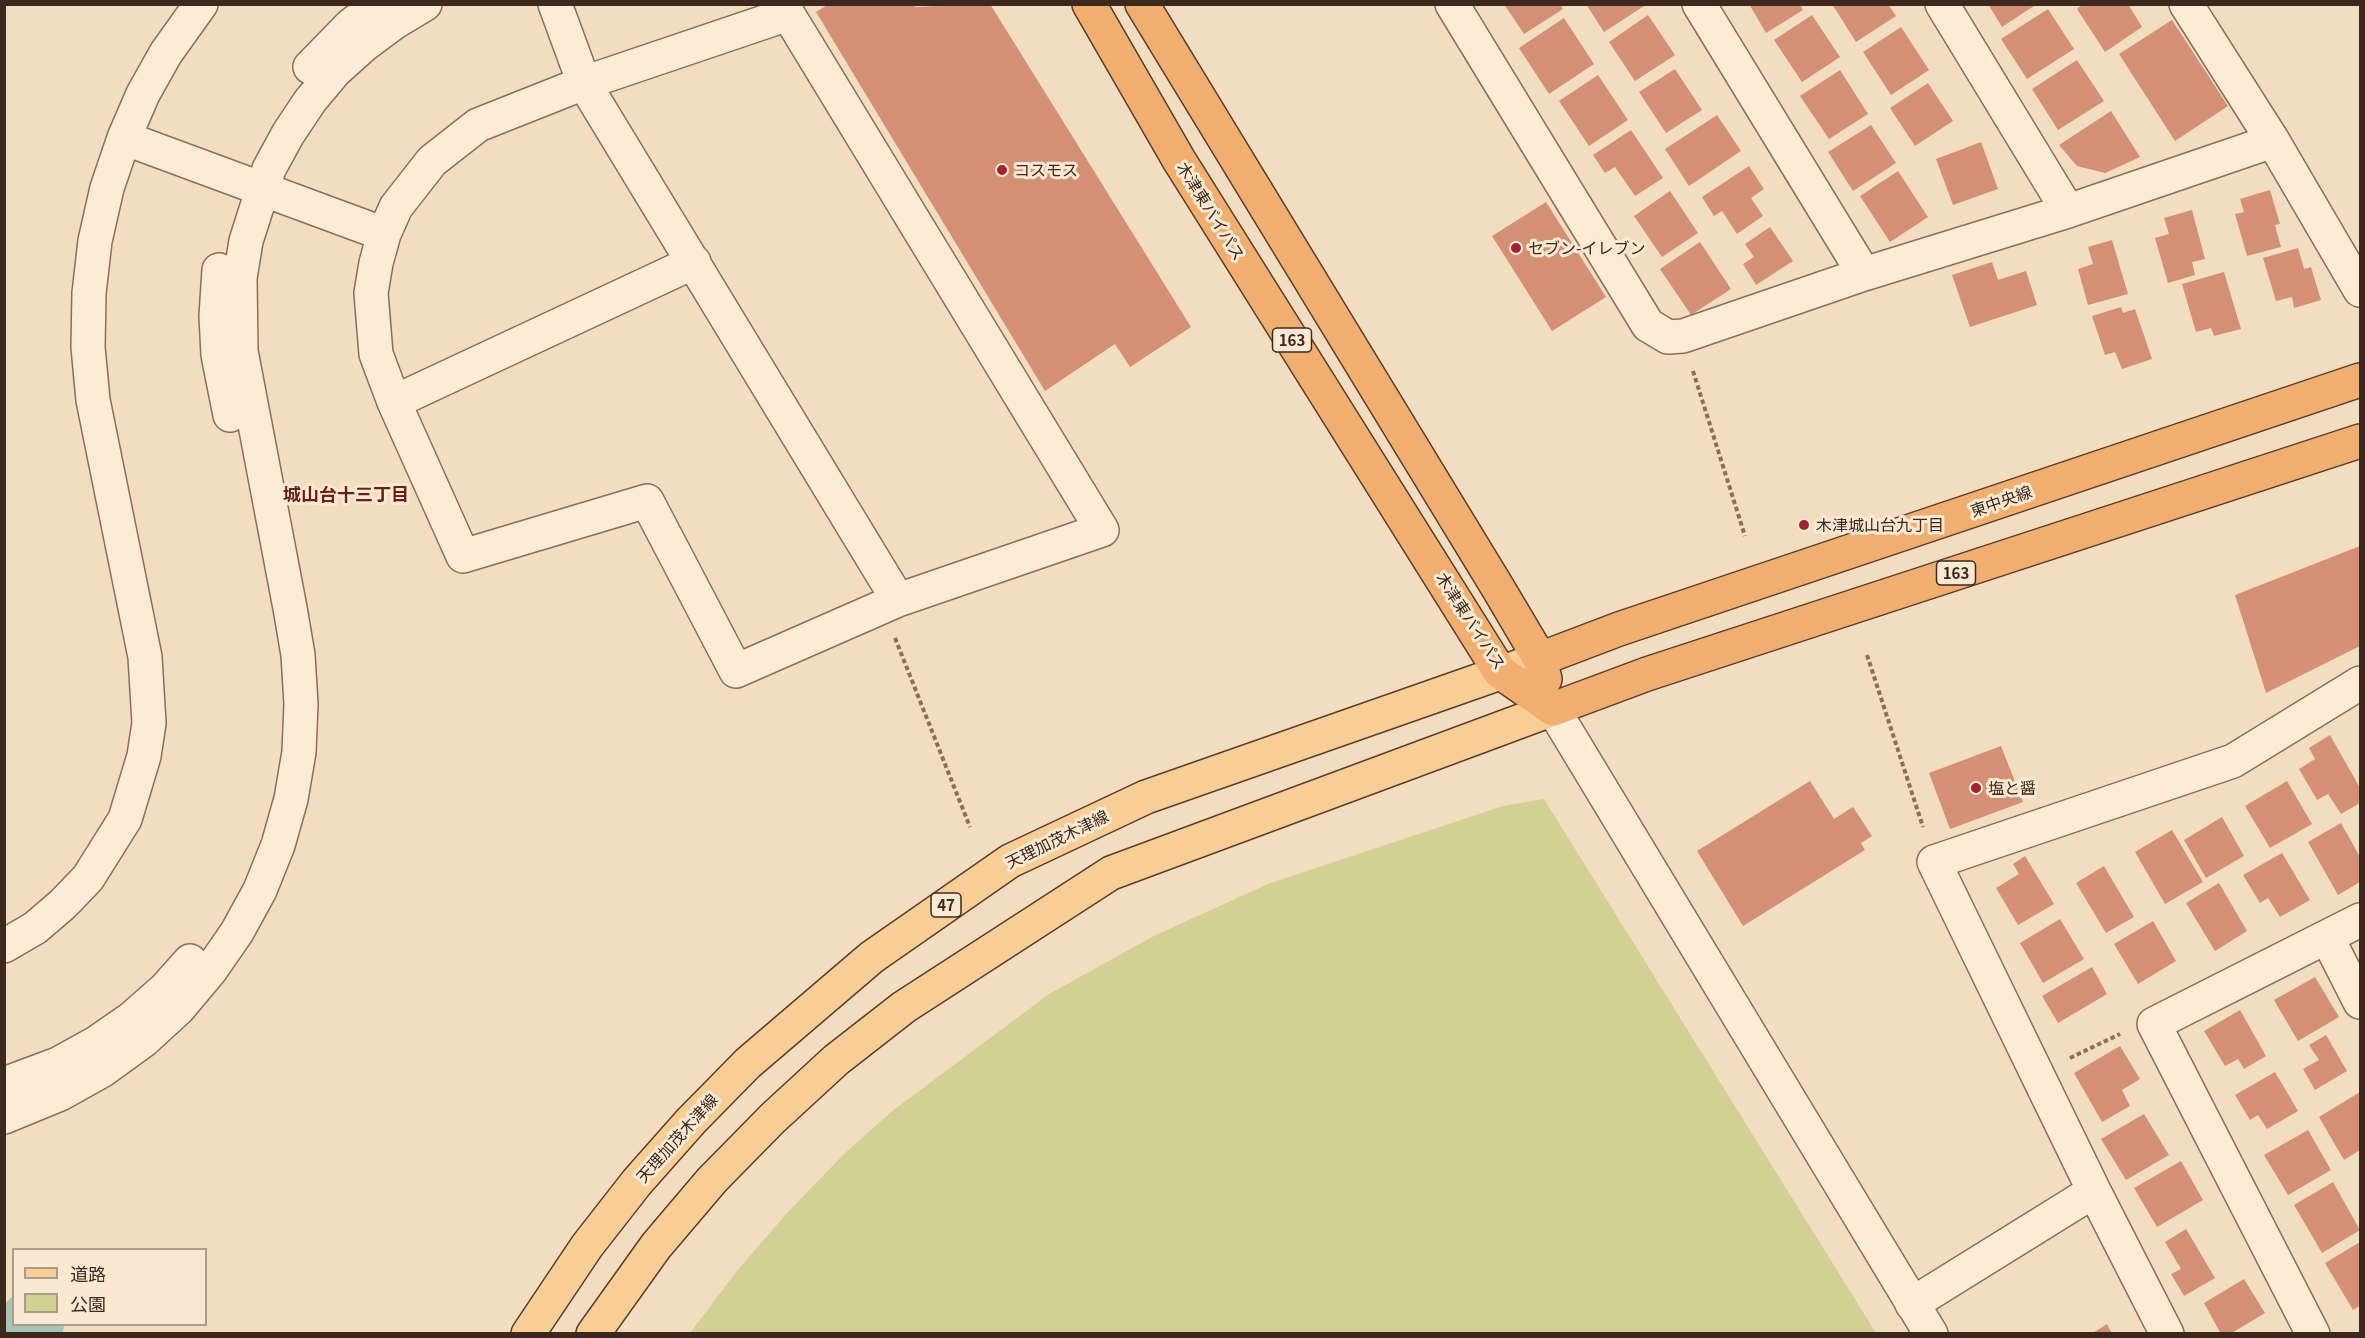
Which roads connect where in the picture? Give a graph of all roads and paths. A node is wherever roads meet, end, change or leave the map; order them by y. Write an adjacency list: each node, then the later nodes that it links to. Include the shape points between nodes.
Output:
1 (378, 4): 14 (street, via 342,33 294,85 270,120)
2 (425, 4): 14 (street, via 364,45 335,71)
3 (555, 4): 11 (street)
4 (1089, 4): 28 (highway, 木津東バイパス / 163, via 1179,159)
5 (1142, 4): 27 (highway, 163)
6 (1452, 4): 20 (street, via 1648,325 1668,338)
7 (1699, 4): 18 (street)
8 (1942, 4): 15 (street)
9 (2186, 4): 13 (street)
10 (192, 8): 12 (street)
11 (584, 83): 16 (street, via 505,112 454,142 432,161 396,207); 17 (street); 25 (street, via 788,14 1102,530)
12 (124, 138): 14 (street); 35 (street, via 106,188 95,241 88,347 93,400 145,657 149,723 144,756 124,819 88,878 35,928)
13 (2273, 141): 15 (street); 19 (street)
14 (252, 185): 16 (street); 39 (street, via 224,237 218,276 217,345 280,658 282,737 273,793 257,848 222,919 165,989 96,1043 58,1064); 40 (street, via 239,314 241,351 298,655 301,704 298,752 286,818 260,890 237,932 179,1008 103,1070 60,1094)
15 (2068, 211): 18 (street)
16 (384, 234): 22 (street, via 371,293 372,324 376,354)
17 (694, 262): 22 (street); 25 (street)
18 (1864, 274): 20 (street)
19 (2361, 290)
20 (1683, 336): 24 (path)
21 (2361, 380): 27 (highway, 東中央線)
22 (394, 402): 25 (street, via 463,556 647,501 736,670)
23 (2361, 441): 30 (highway, 163, via 1647,674)
24 (1744, 536)
25 (890, 603): 31 (path)
26 (1867, 655): 32 (path)
27 (1540, 659): 28 (main road, 天理加茂木津線 / 47); 30 (highway, 163)
28 (1500, 672): 30 (highway, 木津東バイパス / 163); 43 (main road, 天理加茂木津線 / 47, via 1146,797 1010,861 872,957 748,1063 637,1182 587,1246)
29 (2361, 683): 32 (street, via 2233,761)
30 (1553, 710): 42 (street); 44 (main road, via 1111,873 904,1007 836,1060 712,1180 656,1246)
31 (969, 827)
32 (1934, 862): 38 (street)
33 (2361, 920): 34 (street)
34 (2327, 937): 36 (street); 37 (street)
35 (4, 946)
36 (2361, 1002)
37 (2154, 1024): 38 (path, via 2136,1026); 47 (street)
38 (2037, 1074): 41 (street)
39 (4, 1084)
40 (4, 1117)
41 (2094, 1191): 42 (street); 46 (street)
42 (1912, 1304): 45 (street)
43 (528, 1334)
44 (593, 1334)
45 (1931, 1334)
46 (2167, 1334)
47 (2313, 1334)

